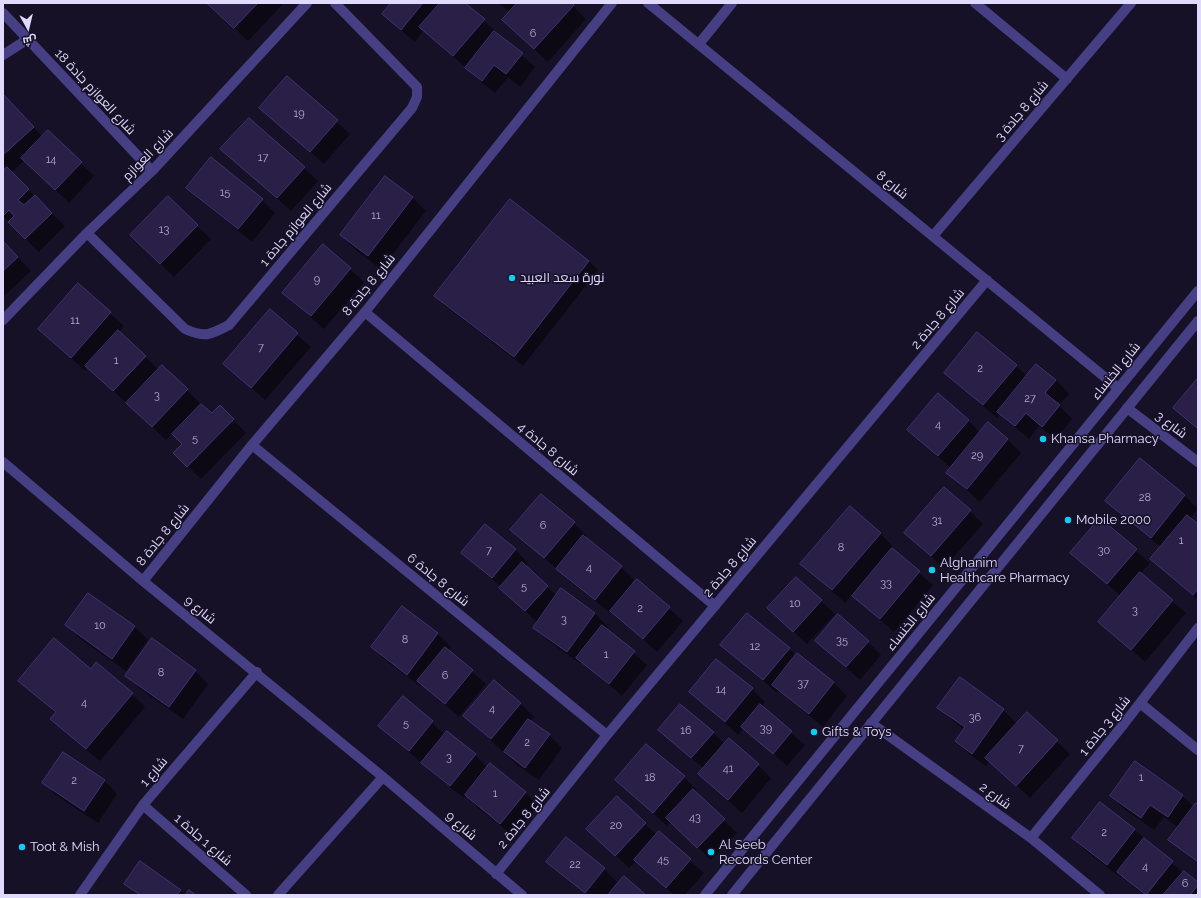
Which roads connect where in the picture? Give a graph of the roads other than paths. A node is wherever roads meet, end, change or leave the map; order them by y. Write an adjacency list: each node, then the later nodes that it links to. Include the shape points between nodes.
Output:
1 (307, 3): 13 (street, شارع العوازم)
2 (334, 3): 14 (street, شارع العوازم جادة 1, via 417,87 417,97 412,108 229,325 210,335 199,336 185,329)
3 (612, 3): 18 (street, شارع 8 جادة 8)
4 (648, 3): 10 (street, شارع 8)
5 (732, 3): 10 (street)
6 (975, 3): 12 (street)
7 (1131, 3): 12 (street, شارع 8 جادة 3)
8 (3, 13): 9 (street, شارع العوازم جادة 18)
9 (28, 39): 11 (street); 13 (street, شارع العوازم جادة 18)
10 (699, 44): 15 (street, شارع 8)
11 (3, 55)
12 (1067, 79): 15 (street, شارع 8 جادة 3)
13 (152, 171): 14 (street, شارع العوازم)
14 (87, 233): 19 (street, شارع العوازم)
15 (933, 236): 16 (street, شارع 8)
16 (987, 280): 21 (street, شارع 8); 27 (street, شارع 8 جادة 2)
17 (1198, 291): 21 (street, شارع الخنساء)
18 (365, 312): 23 (street, شارع 8 جادة 8); 27 (street, شارع 8 جادة 4)
19 (3, 320)
20 (1198, 322): 22 (street)
21 (1118, 388): 42 (street, شارع الخنساء)
22 (1127, 408): 25 (street, شارع 3); 31 (street)
23 (252, 445): 26 (street, شارع 8 جادة 8); 32 (street, شارع 8 جادة 6)
24 (3, 462): 26 (street, شارع 9)
25 (1198, 462)
26 (143, 581): 29 (street, شارع 9)
27 (715, 606): 32 (street, شارع 8 جادة 2)
28 (1198, 628): 30 (street, شارع 3 جادة 1)
29 (257, 672): 34 (street, شارع 9); 35 (street, شارع 1)
30 (1140, 703): 33 (street); 36 (street, شارع 3 جادة 1)
31 (871, 723): 36 (street, شارع 2); 43 (street)
32 (607, 735): 37 (street, شارع 8 جادة 2)
33 (1198, 750)
34 (383, 777): 37 (street, شارع 9); 40 (street)
35 (142, 805): 38 (street, شارع 1); 39 (street, شارع 1 جادة 1)
36 (1031, 838): 44 (street, شارع 2)
37 (496, 874): 41 (street, شارع 9)
38 (80, 895)
39 (246, 895)
40 (278, 895)
41 (522, 895)
42 (705, 895)
43 (732, 895)
44 (1100, 895)

